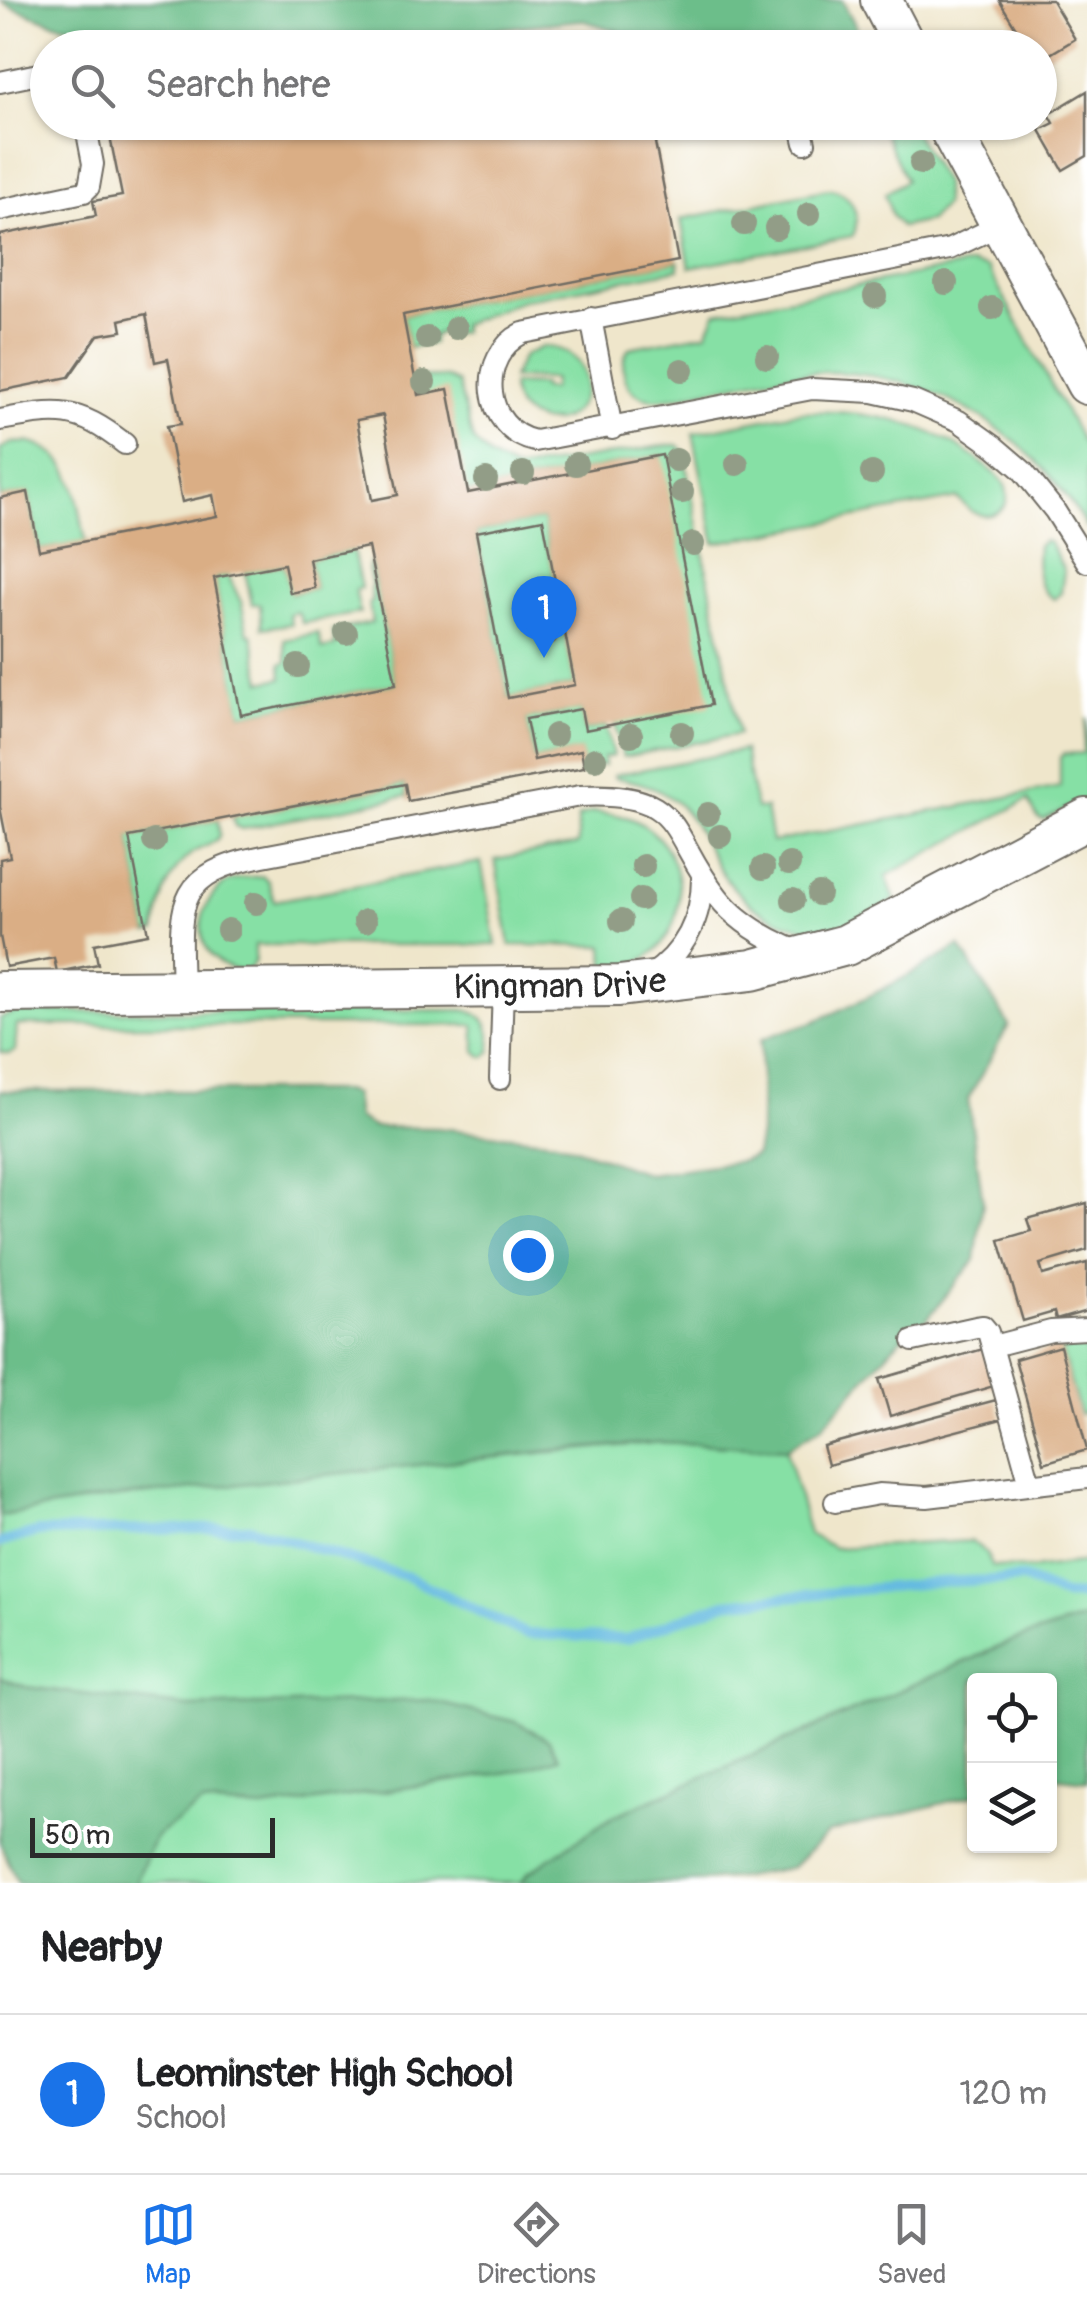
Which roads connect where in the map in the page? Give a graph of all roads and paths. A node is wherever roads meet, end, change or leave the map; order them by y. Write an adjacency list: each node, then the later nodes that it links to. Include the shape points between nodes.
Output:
1 (880, 0): 2 (street)
2 (896, 30)
3 (30, 76): 4 (lane)
4 (0, 82)
5 (88, 140): 9 (lane, via 93,164 84,192)
6 (804, 140): 8 (lane)
7 (955, 140): 10 (street)
8 (805, 144)
9 (0, 210)
10 (1000, 225): 11 (lane, via 936,252); 12 (street)
11 (591, 318): 15 (lane); 15 (lane, via 509,340 494,368 493,397 497,414 519,438)
12 (1074, 332): 13 (street)
13 (1087, 384)
14 (0, 420): 16 (lane, via 72,414)
15 (612, 429): 17 (lane, via 812,389 914,402 959,421 1022,470)
16 (125, 444)
17 (1087, 562)
18 (1087, 819): 20 (street, Kingman Drive, via 846,945)
19 (702, 872): 20 (lane, via 734,914); 21 (lane, via 698,917 686,938 671,960); 23 (lane, via 660,810 602,795 242,860 198,880 189,894)
20 (808, 956): 21 (street, Kingman Drive)
21 (636, 984): 22 (street, Kingman Drive)
22 (503, 987): 23 (street, Kingman Drive); 25 (lane)
23 (182, 990): 24 (street, Kingman Drive)
24 (0, 992)
25 (500, 1079)
26 (1087, 1329): 28 (lane)
27 (913, 1342): 28 (lane, via 983,1326)
28 (994, 1346): 30 (lane)
29 (1087, 1478): 30 (lane)
30 (1030, 1484): 31 (lane)
31 (835, 1502)

